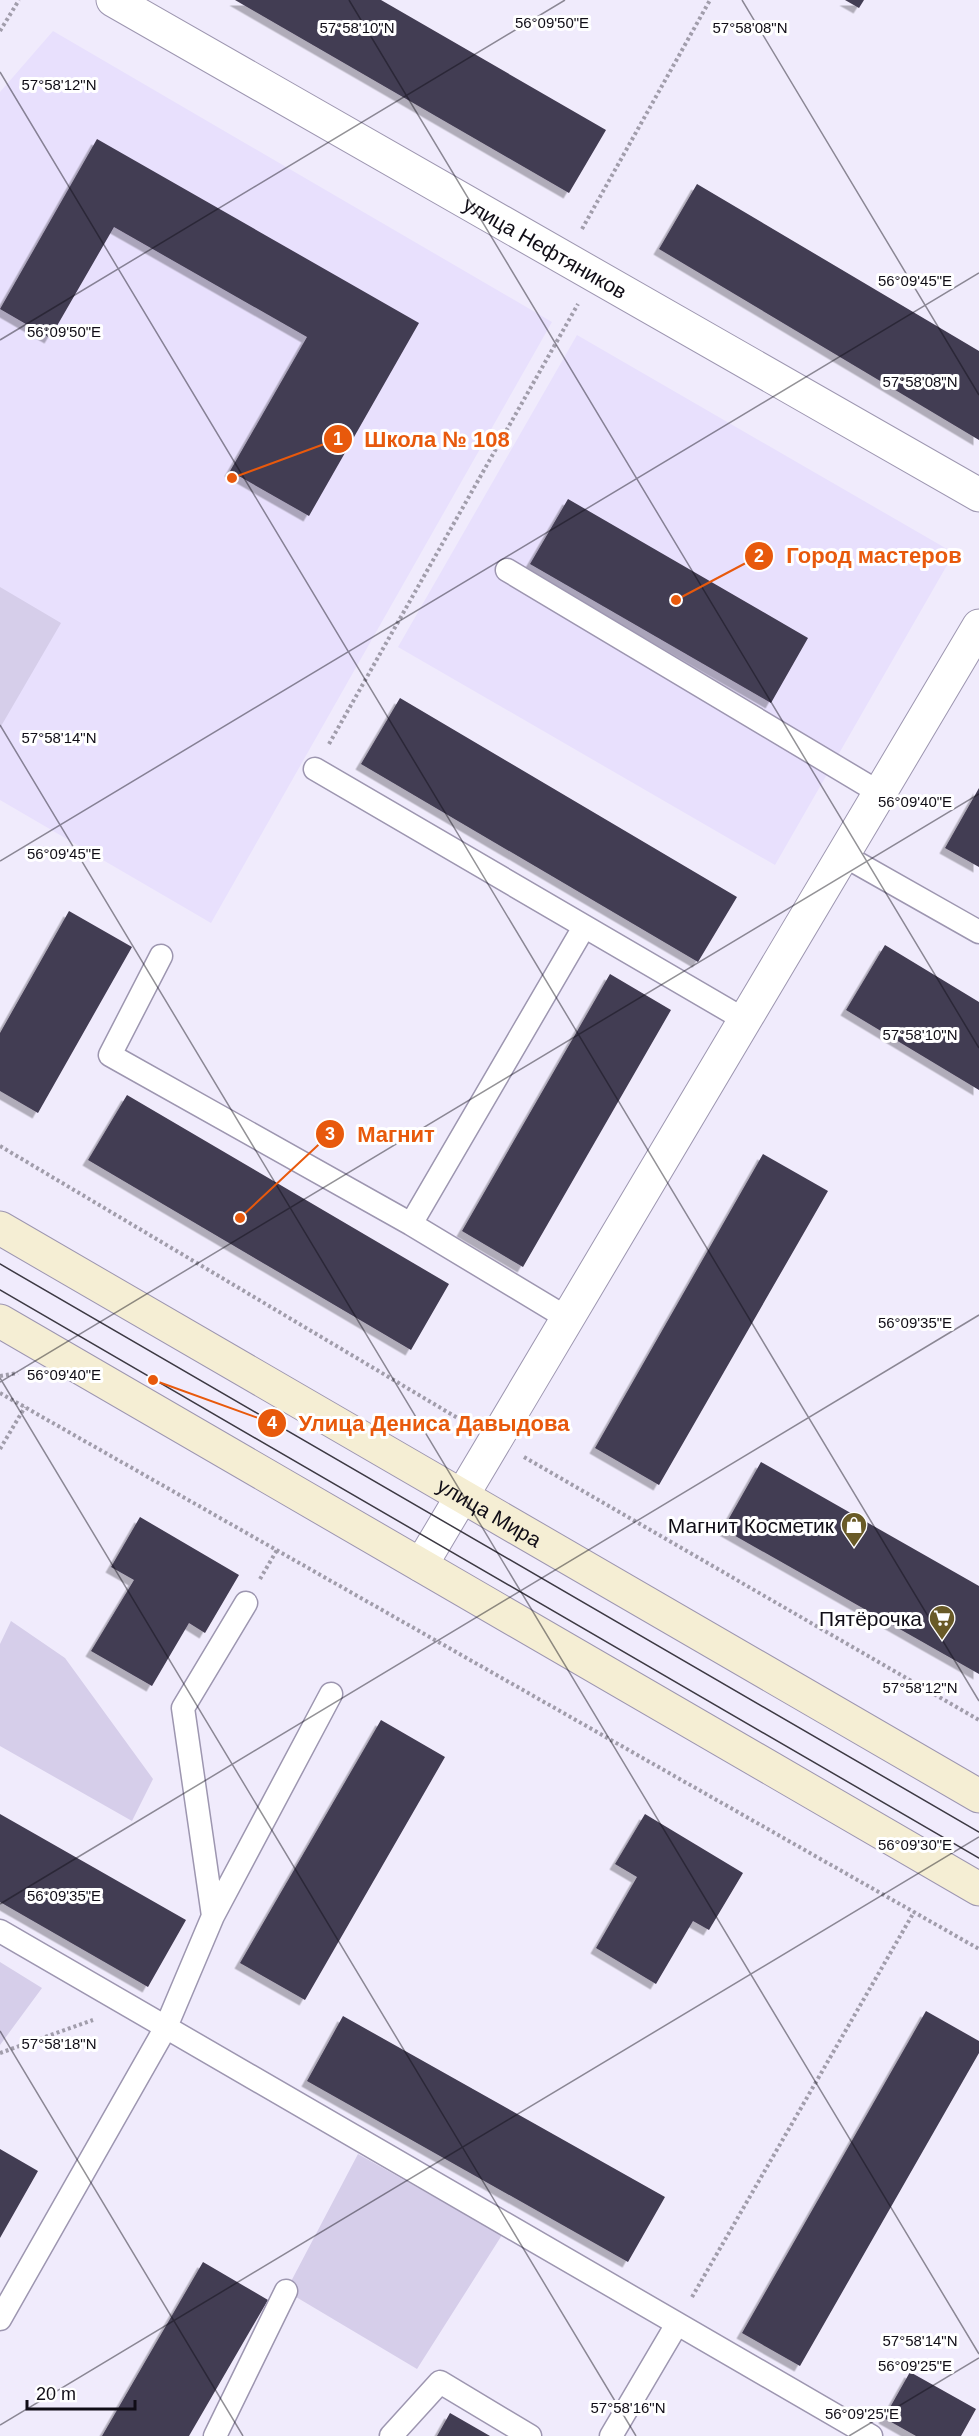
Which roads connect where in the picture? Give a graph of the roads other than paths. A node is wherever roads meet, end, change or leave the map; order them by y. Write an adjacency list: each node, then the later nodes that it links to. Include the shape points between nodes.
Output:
1 (113, 0): 2 (street, улица Нефтяников)
2 (979, 495)
3 (507, 570): 6 (lane)
4 (979, 626): 6 (street)
5 (315, 769): 8 (lane)
6 (880, 793): 7 (street)
7 (843, 855): 9 (lane); 11 (street)
8 (584, 927): 11 (lane); 12 (lane)
9 (979, 932)
10 (161, 956): 12 (lane, via 110,1055)
11 (744, 1020): 14 (street)
12 (411, 1224): 14 (lane)
13 (0, 1228): 16 (main road, улица Мира)
14 (567, 1318): 16 (street)
15 (0, 1321): 17 (main road)
16 (462, 1496): 17 (street); 20 (main road, улица Мира)
17 (422, 1565): 21 (main road)
18 (246, 1603): 22 (lane, via 183,1708)
19 (331, 1694): 22 (lane)
20 (979, 1796)
21 (979, 1889)
22 (213, 1916): 24 (lane)
23 (0, 1931): 24 (lane)
24 (166, 2027): 26 (lane); 27 (lane)
25 (286, 2291): 28 (lane)
26 (0, 2319)
27 (676, 2324): 31 (lane); 32 (lane)
28 (216, 2436)
29 (391, 2436): 30 (lane, via 440,2382)
30 (530, 2436)
31 (611, 2436)
32 (871, 2436)

